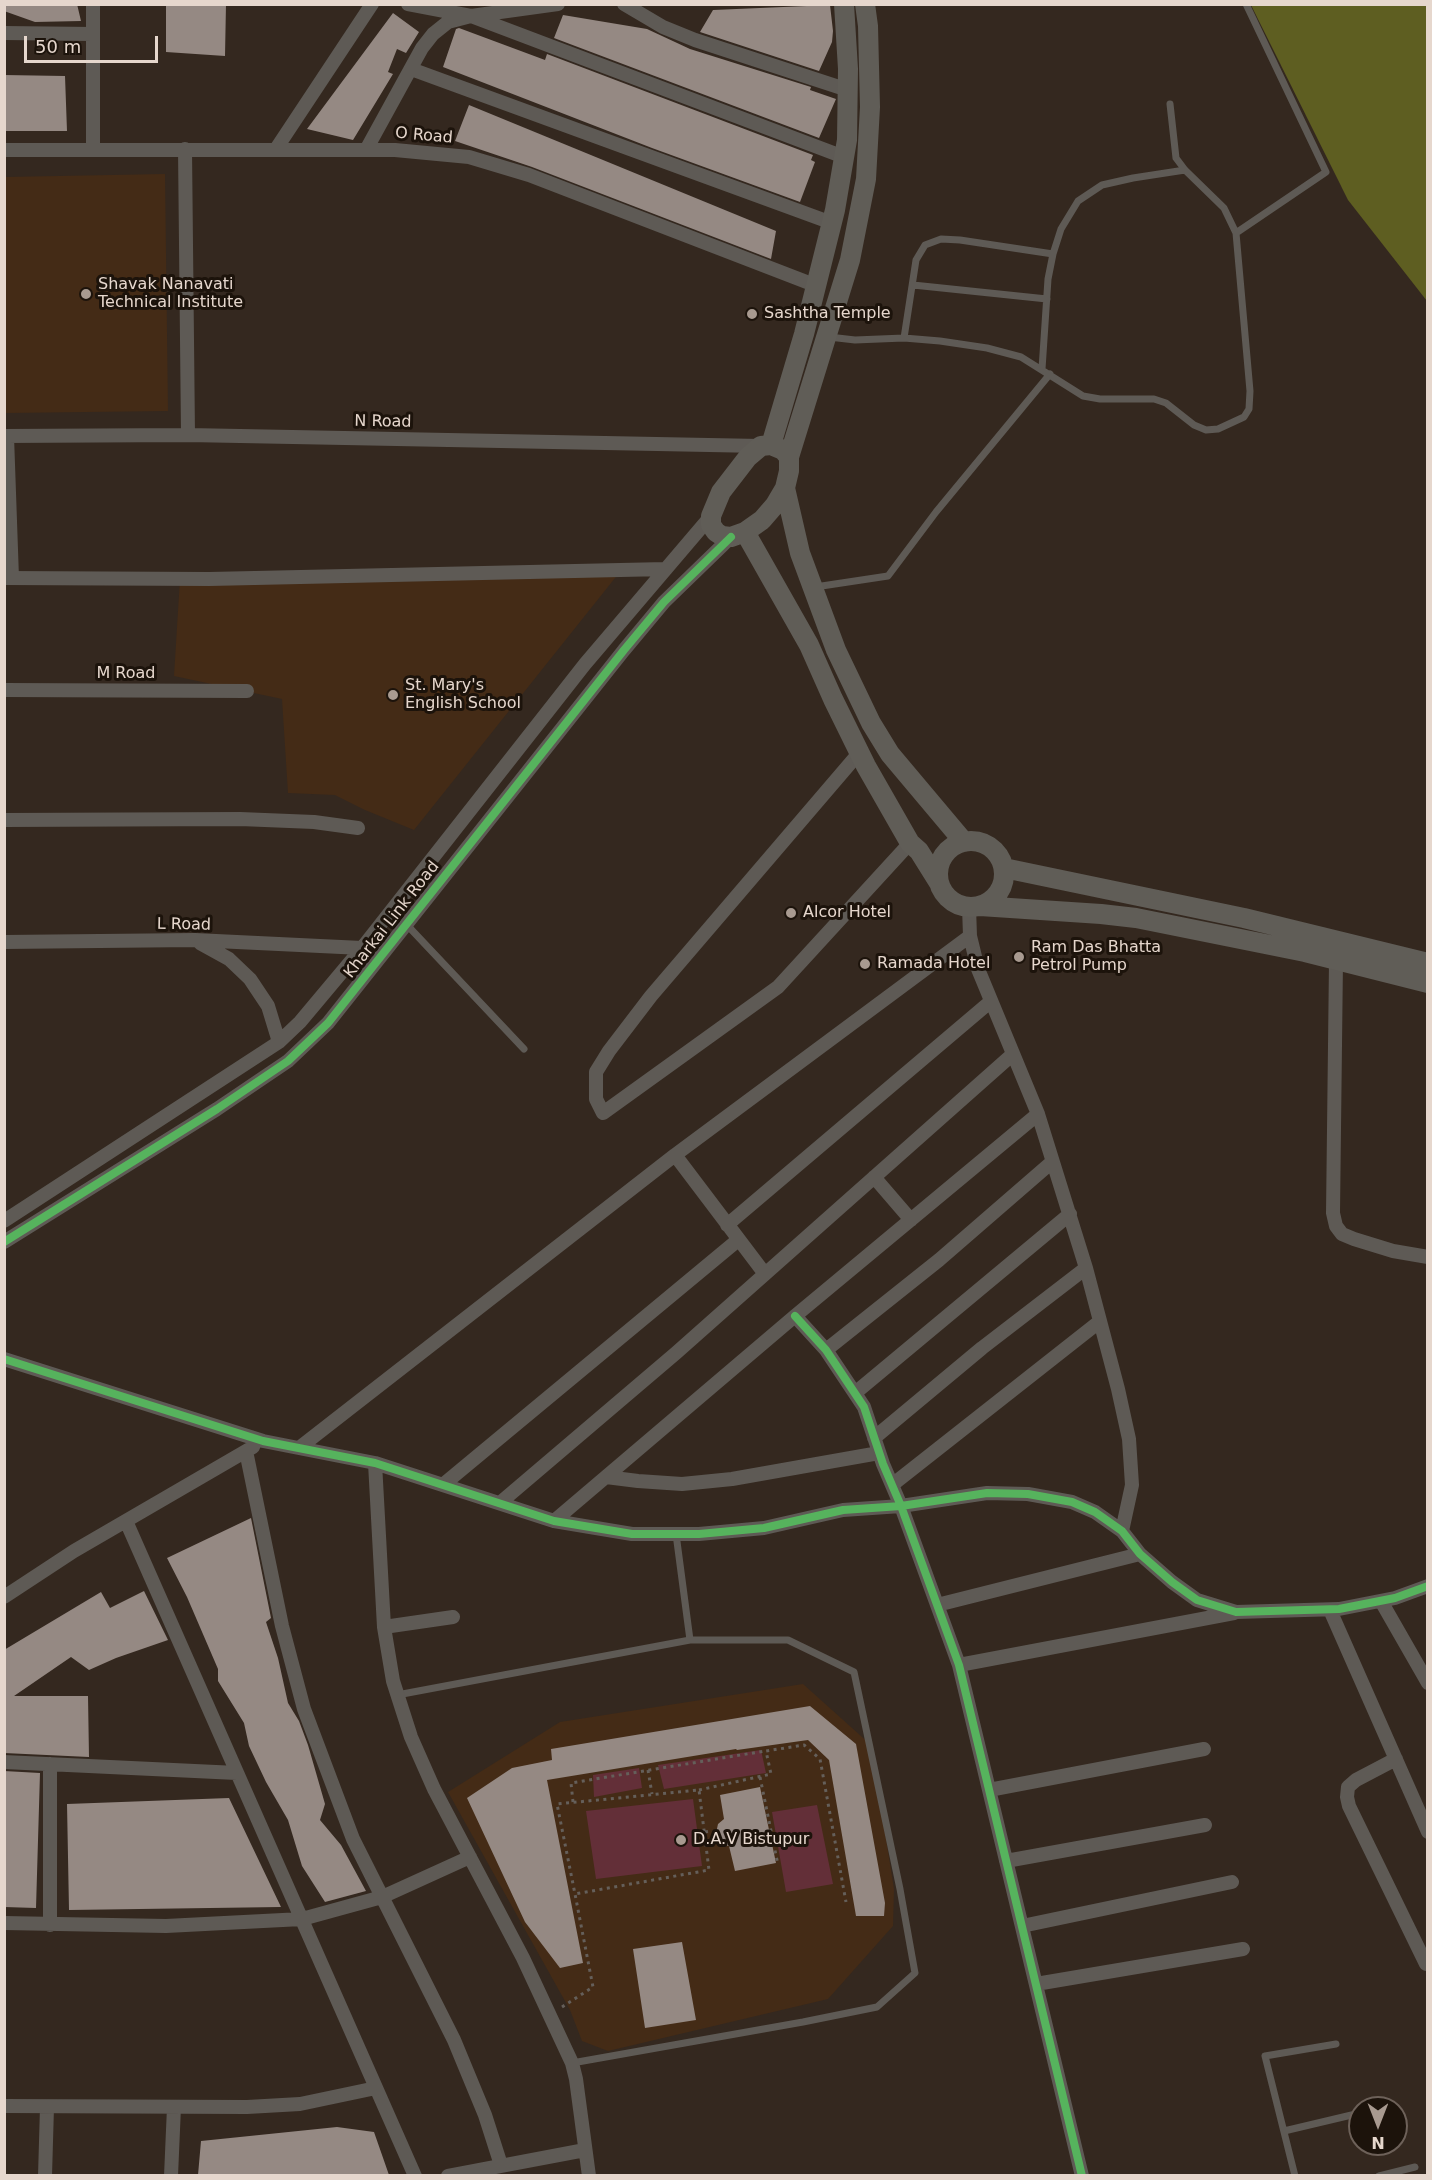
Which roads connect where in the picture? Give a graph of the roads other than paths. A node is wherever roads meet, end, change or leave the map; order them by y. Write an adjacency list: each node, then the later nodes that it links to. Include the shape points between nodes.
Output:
1 (93, 4): 11 (street)
2 (372, 4): 16 (street)
3 (408, 4): 9 (street)
4 (558, 4): 9 (street)
5 (624, 4): 13 (street, via 695,40)
6 (844, 4): 13 (main road)
7 (866, 4): 28 (main road, via 870,107 866,179 850,260)
8 (1246, 4): 23 (lane, via 1326,172)
9 (471, 16): 12 (street, via 448,22 433,34); 20 (street)
10 (4, 33): 11 (street)
11 (93, 34): 18 (street)
12 (411, 69): 19 (street); 22 (street)
13 (848, 90): 20 (main road)
14 (1170, 104): 21 (lane, via 1176,158)
15 (185, 149): 16 (street, O Road); 18 (street, O Road); 32 (street)
16 (276, 149): 19 (street, O Road)
17 (4, 150): 18 (street, O Road)
18 (93, 150)
19 (366, 150): 26 (street, O Road, via 469,157 529,175)
20 (844, 157): 22 (main road)
21 (1185, 170): 23 (lane, via 1224,208); 24 (lane, via 1102,185 1078,201 1061,229)
22 (832, 223): 26 (main road)
23 (1236, 233): 31 (lane, via 1250,391 1249,410 1244,417 1218,429 1206,429 1194,425 1166,403 1083,396)
24 (1053, 254): 25 (lane, via 941,239 925,245 916,260); 27 (lane)
25 (913, 285): 27 (lane); 29 (lane)
26 (817, 286): 34 (main road)
27 (1047, 299): 30 (lane)
28 (827, 337): 29 (lane); 35 (main road)
29 (904, 338): 30 (lane, via 987,348 1021,357)
30 (1042, 369): 31 (lane)
31 (1050, 374): 41 (lane, via 888,576)
32 (188, 435): 33 (street, N Road); 34 (street, N Road)
33 (6, 436): 40 (street)
34 (766, 446): 35 (main road, via 783,450); 37 (main road, via 748,457 731,477)
35 (789, 457): 36 (main road)
36 (785, 488): 38 (main road, via 762,520); 41 (main road)
37 (711, 516): 38 (main road, via 716,532 722,536); 39 (street)
38 (738, 535): 44 (main road, via 809,645); 52 (street, Kharkai Link Road, via 664,602)
39 (666, 569): 40 (street, via 232,579); 56 (street, via 585,664)
40 (8, 578)
41 (813, 588): 47 (main road, via 836,650 871,723 890,754)
42 (4, 690): 43 (street, M Road)
43 (247, 692)
44 (859, 753): 48 (main road); 48 (street, via 651,996 609,1051 596,1072 596,1099 603,1113 778,987)
45 (4, 820): 46 (street, via 240,819)
46 (358, 828)
47 (964, 842): 49 (main road, via 990,847); 50 (main road, via 949,850 939,865)
48 (910, 843): 50 (main road)
49 (1004, 868): 51 (main road, via 1000,891 992,900); 58 (main road, via 1244,918)
50 (939, 883): 51 (main road, via 945,895 956,903)
51 (975, 907): 53 (street); 57 (main road, via 1136,918)
52 (407, 924): 62 (lane); 73 (street, Kharkai Link Road, via 328,1023 288,1061 217,1110)
53 (970, 936): 60 (street); 65 (street)
54 (195, 940): 55 (street, L Road); 56 (street, L Road); 61 (street, via 229,959 250,979 268,1006)
55 (4, 942)
56 (362, 948): 61 (street, via 319,1002)
57 (1336, 961): 59 (main road); 74 (street, via 1336,1226 1354,1239)
58 (1428, 963)
59 (1428, 983)
60 (990, 1002): 63 (street); 71 (street)
61 (279, 1042): 70 (street)
62 (524, 1049)
63 (1013, 1054): 64 (street); 67 (street)
64 (1038, 1114): 66 (street); 69 (street)
65 (675, 1155): 71 (street); 84 (street)
66 (1052, 1162): 68 (street); 79 (street, via 939,1260)
67 (874, 1177): 69 (street); 76 (street)
68 (1070, 1214): 75 (street); 81 (street)
69 (911, 1220): 77 (street)
70 (4, 1221)
71 (727, 1225): 72 (street)
72 (738, 1240): 76 (street); 89 (street)
73 (4, 1242)
74 (1428, 1257)
75 (1086, 1268): 78 (street); 82 (street)
76 (765, 1274): 91 (street)
77 (795, 1316): 79 (street); 88 (street)
78 (1099, 1322): 90 (street); 95 (street, via 1129,1439 1132,1485)
79 (826, 1350): 81 (street)
80 (4, 1359): 83 (street)
81 (855, 1393): 82 (street)
82 (874, 1438): 86 (street)
83 (263, 1441): 84 (street); 85 (street)
84 (299, 1448): 87 (street)
85 (246, 1451): 93 (street); 121 (street, via 282,1626 304,1709 353,1839)
86 (879, 1453): 88 (street, via 785,1471 682,1484); 90 (street)
87 (375, 1463): 89 (street); 105 (street)
88 (606, 1477): 94 (street)
89 (444, 1484): 91 (street)
90 (892, 1485): 92 (street)
91 (501, 1502): 94 (street)
92 (901, 1506): 95 (street, via 987,1493 1028,1494 1072,1502); 96 (street, via 843,1510 764,1528); 101 (street)
93 (126, 1521): 99 (street); 114 (street)
94 (555, 1521): 96 (street, via 632,1534)
95 (1122, 1531): 97 (street)
96 (676, 1534): 106 (lane)
97 (1140, 1554): 101 (street); 103 (street, via 1197,1600)
98 (1428, 1586): 100 (street)
99 (4, 1597)
100 (1381, 1601): 102 (street); 108 (street)
101 (937, 1605): 107 (street)
102 (1330, 1610): 103 (street); 111 (street)
103 (1236, 1612): 107 (street)
104 (453, 1617): 105 (street)
105 (384, 1627): 109 (street)
106 (690, 1640): 109 (lane); 130 (lane, via 788,1640 854,1672 915,1973 877,2007)
107 (959, 1665): 115 (street)
108 (1428, 1683)
109 (397, 1695): 118 (street, via 434,1789)
110 (1204, 1749): 115 (street)
111 (1396, 1759): 117 (street); 127 (street, via 1356,1780 1348,1787 1347,1797)
112 (4, 1762): 113 (street)
113 (50, 1764): 114 (street); 124 (street)
114 (237, 1773): 122 (street)
115 (989, 1790): 119 (street)
116 (1205, 1825): 119 (street)
117 (1428, 1832)
118 (470, 1857): 121 (street); 130 (street)
119 (1006, 1861): 125 (street)
120 (1232, 1882): 125 (street)
121 (382, 1897): 122 (street); 138 (street, via 454,2040)
122 (302, 1919): 124 (street, via 166,1926); 131 (street)
123 (4, 1923): 124 (street)
124 (50, 1925)
125 (1022, 1926): 128 (street)
126 (1243, 1949): 128 (street)
127 (1426, 1964)
128 (1036, 1984): 145 (street)
129 (1336, 2044): 136 (lane, via 1265,2056)
130 (572, 2063): 137 (street)
131 (376, 2088): 134 (street, via 300,2104); 142 (street)
132 (4, 2106): 133 (street)
133 (47, 2107): 134 (street); 140 (street)
134 (174, 2108): 141 (street)
135 (1348, 2116): 136 (lane)
136 (1284, 2131): 146 (lane)
137 (585, 2150): 138 (street); 144 (street)
138 (501, 2165): 143 (street)
139 (1415, 2167): 147 (lane)
140 (45, 2175)
141 (171, 2175)
142 (415, 2175)
143 (448, 2175)
144 (589, 2175)
145 (1082, 2175)
146 (1294, 2175)
147 (1379, 2175)

